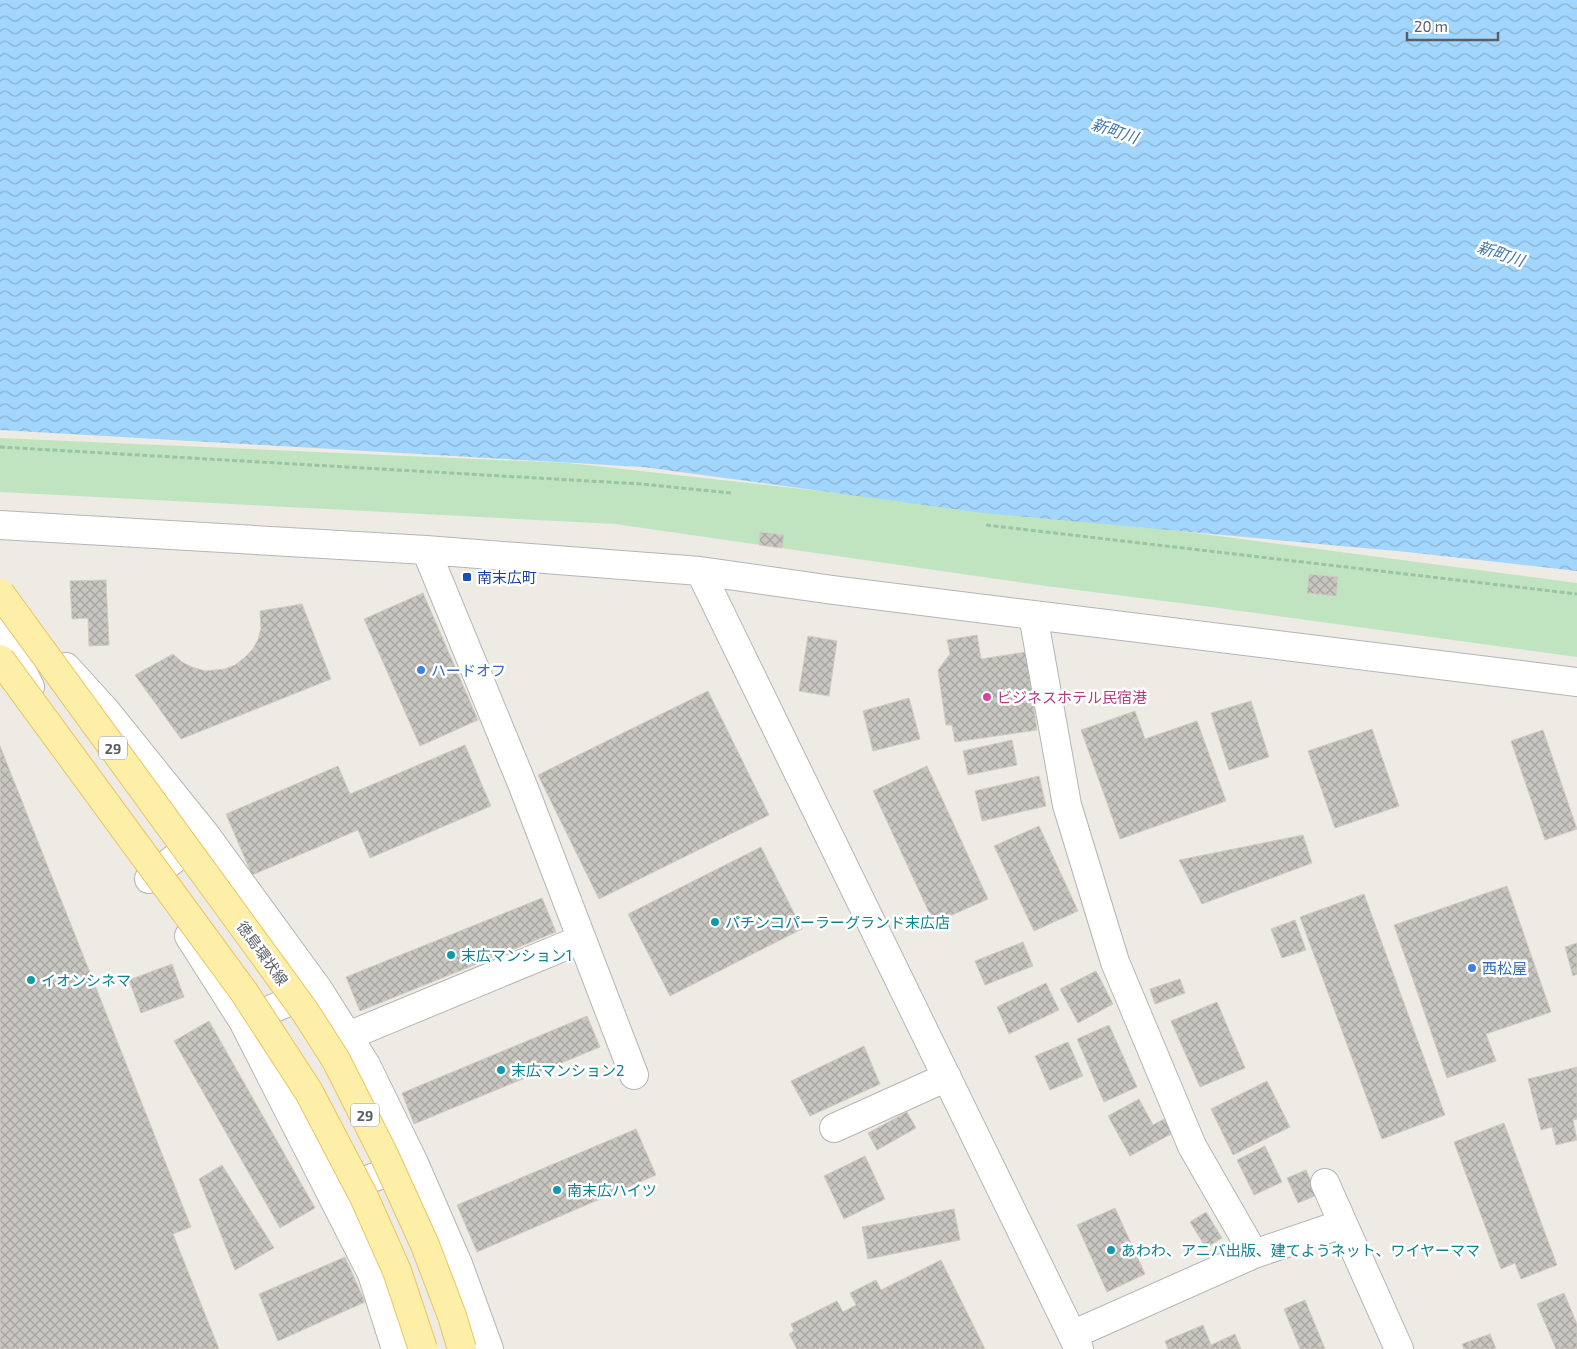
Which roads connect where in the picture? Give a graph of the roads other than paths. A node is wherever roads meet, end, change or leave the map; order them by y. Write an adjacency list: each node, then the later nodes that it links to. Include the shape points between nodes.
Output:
1 (0, 525): 2 (street)
2 (426, 550): 3 (street); 11 (street)
3 (700, 571): 5 (street); 16 (street)
4 (0, 594): 9 (street, via 106,711); 26 (main road, 徳島環状線 / 29, bridge, via 282,980 336,1060 425,1245)
5 (1033, 615): 8 (street); 22 (street, via 1066,805 1115,962 1192,1146)
6 (0, 627): 10 (street, via 60,748)
7 (0, 659): 25 (main road, 29, bridge, via 244,992 309,1092 364,1198 397,1271)
8 (1577, 682)
9 (205, 834): 10 (street); 12 (street)
10 (149, 879): 13 (street)
11 (582, 940): 14 (street); 15 (street)
12 (318, 989): 13 (street); 14 (street)
13 (243, 1021): 20 (street)
14 (348, 1036): 18 (street, via 366,1065)
15 (634, 1075)
16 (947, 1077): 17 (street); 23 (street)
17 (834, 1128)
18 (414, 1163): 20 (street); 27 (street, via 458,1264)
19 (1325, 1183): 21 (street)
20 (330, 1194): 24 (street, via 372,1274)
21 (1342, 1224): 22 (street); 28 (street)
22 (1254, 1254): 23 (street)
23 (1076, 1342)
24 (396, 1349)
25 (423, 1349)
26 (462, 1349)
27 (488, 1349)
28 (1399, 1349)

